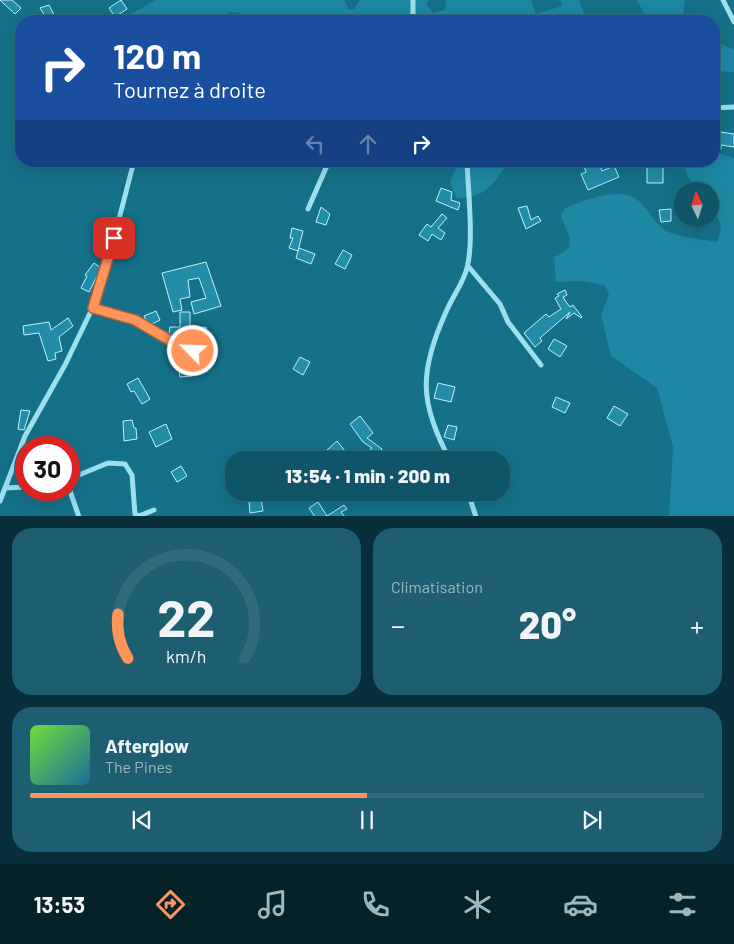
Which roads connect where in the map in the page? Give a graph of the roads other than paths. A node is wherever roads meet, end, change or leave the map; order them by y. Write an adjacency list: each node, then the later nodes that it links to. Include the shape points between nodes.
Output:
1 (413, 0): 3 (street)
2 (723, 0): 4 (street)
3 (413, 15)
4 (734, 22)
5 (734, 107): 6 (street)
6 (720, 108)
7 (132, 167): 12 (street)
8 (326, 167): 10 (street)
9 (468, 167): 11 (street)
10 (308, 209)
11 (468, 266): 14 (street, via 500,304 508,322); 15 (street, via 442,320 425,375 425,397)
12 (93, 308): 13 (street, via 135,320 188,350); 17 (street, via 32,421)
13 (205, 350)
14 (542, 365)
15 (445, 451)
16 (80, 474): 22 (street, via 108,463 125,464 132,475 134,514 139,516)
17 (5, 488): 18 (street); 19 (street)
18 (15, 488)
19 (0, 501)
20 (74, 501): 23 (street)
21 (471, 501): 24 (street)
22 (154, 510)
23 (80, 516)
24 (476, 516)

